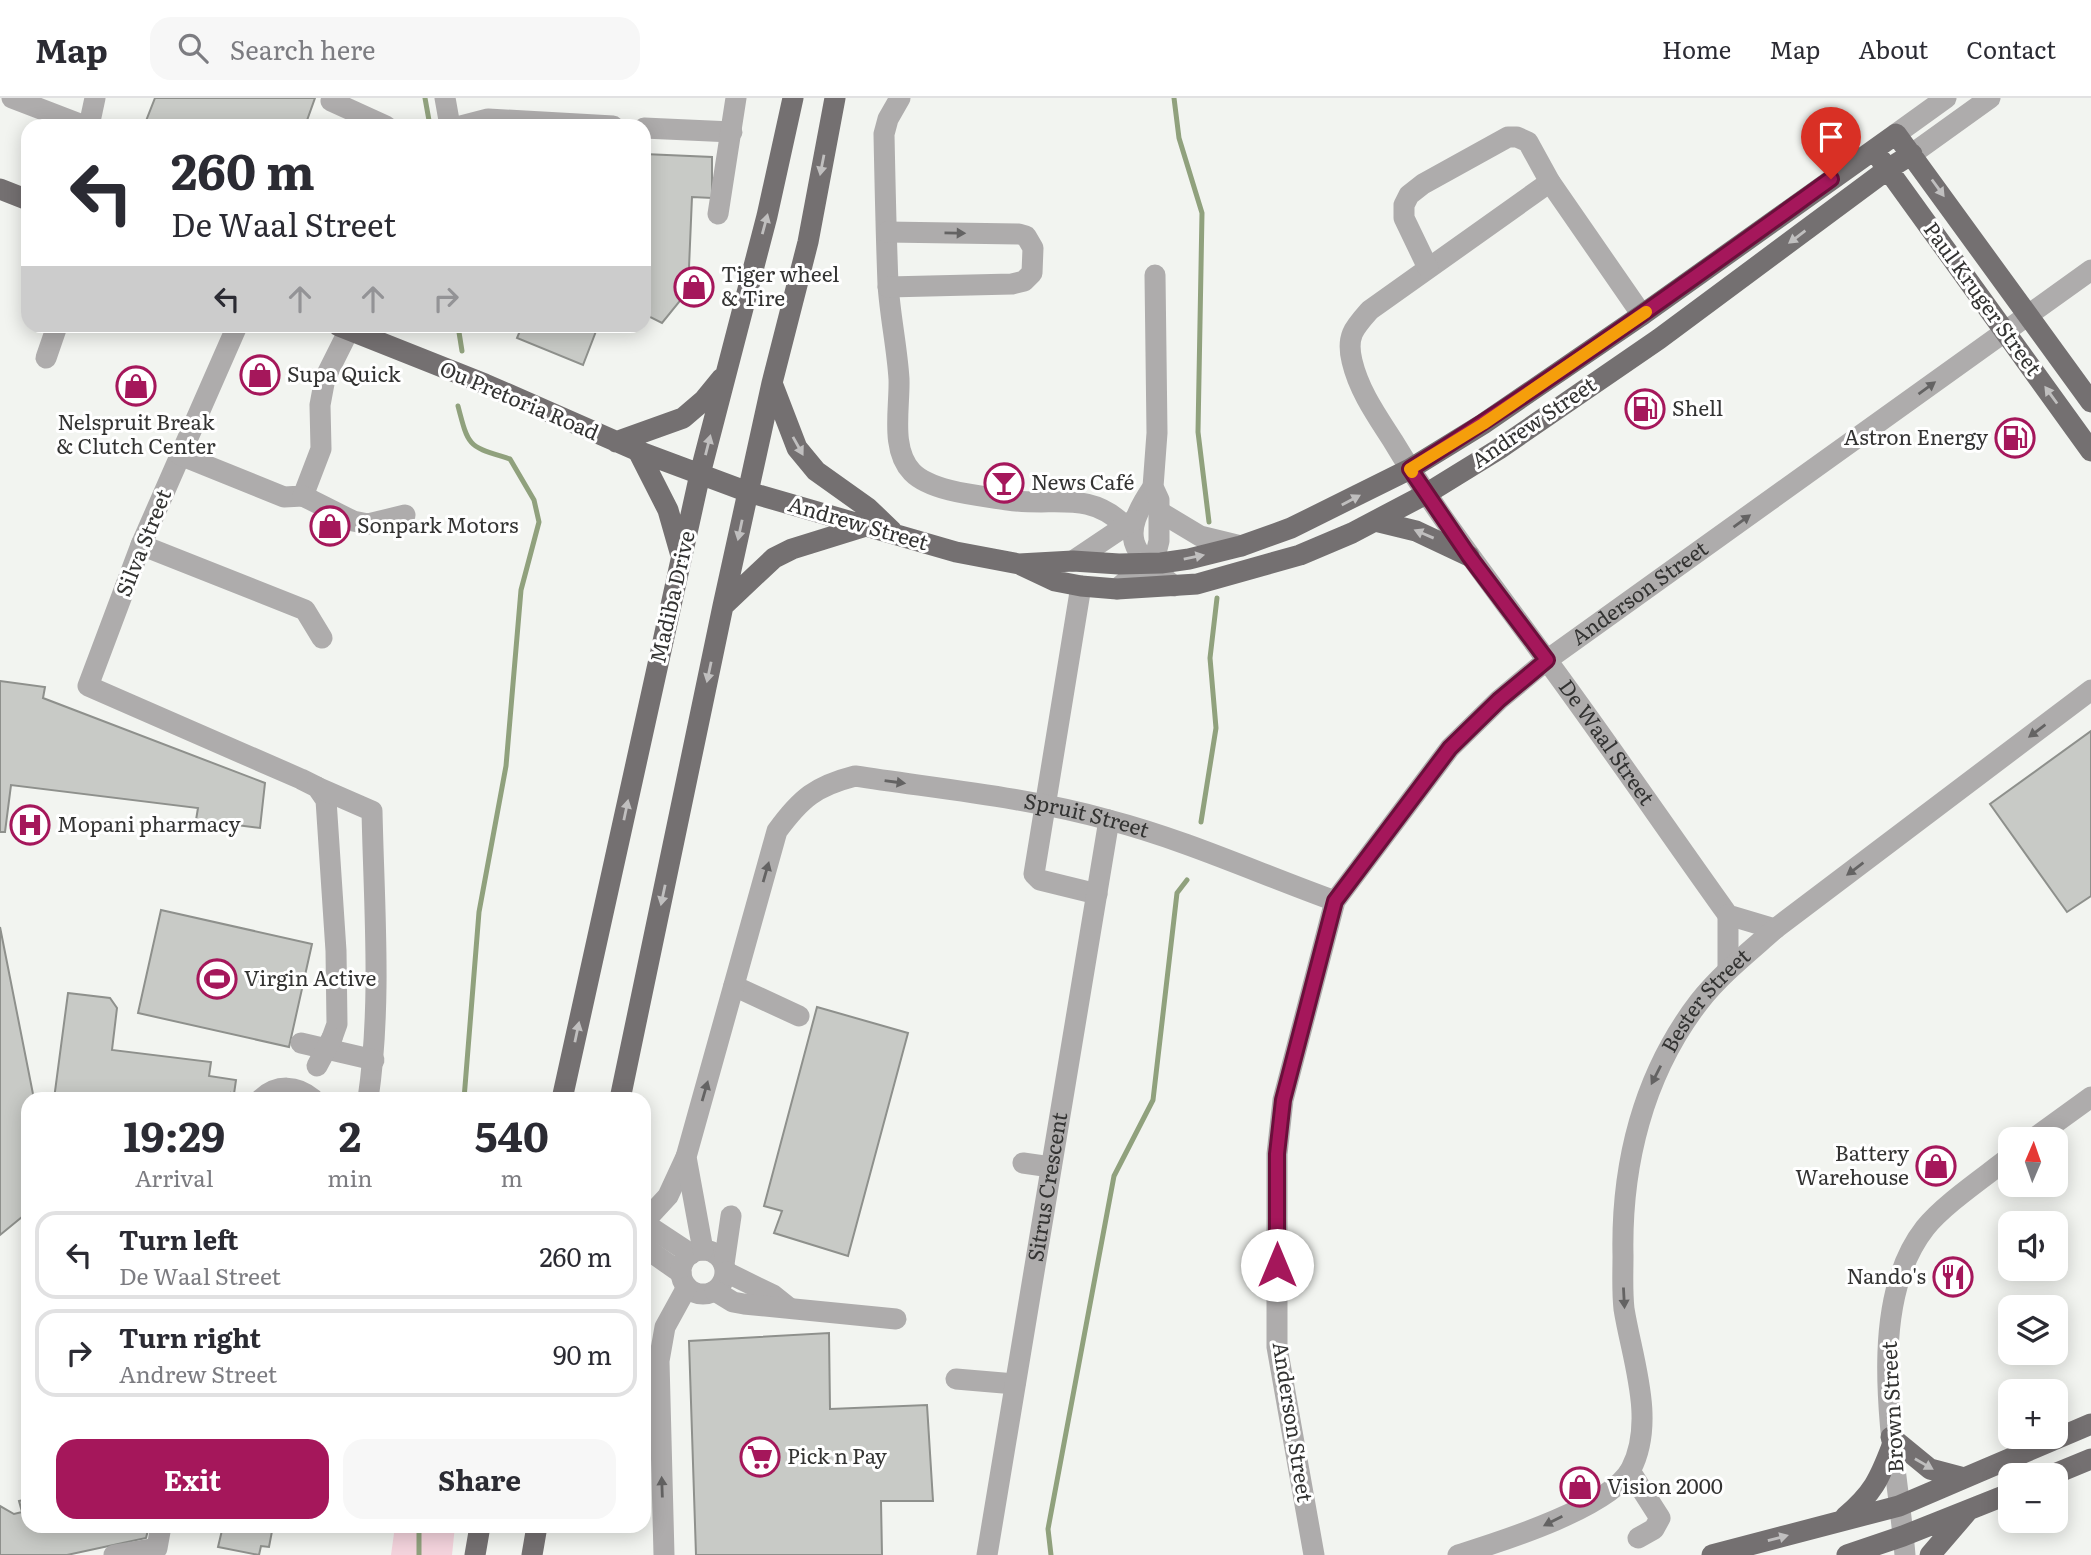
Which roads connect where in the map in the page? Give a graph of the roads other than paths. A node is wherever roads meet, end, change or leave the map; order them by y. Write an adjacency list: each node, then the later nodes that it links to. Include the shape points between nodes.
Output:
1 (12, 98): 11 (street)
2 (95, 98): 12 (street)
3 (445, 98): 14 (street)
4 (736, 98): 16 (street)
5 (793, 98): 38 (main road, Madiba Drive, one-way to 5)
6 (835, 98): 39 (main road, one-way to 39, via 808,242)
7 (900, 98): 25 (street, via 884,134)
8 (1946, 98): 17 (street, Andrew Street)
9 (1990, 98): 19 (street, Andrew Street)
10 (331, 101): 13 (street)
11 (68, 119)
12 (89, 119)
13 (367, 119)
14 (449, 119)
15 (651, 128): 16 (street)
16 (732, 132): 24 (street)
17 (1896, 134): 18 (main road, Andrew Street); 19 (main road, Paul Kruger Street)
18 (1873, 149): 20 (main road, Paul Kruger Street); 30 (main road, Andrew Street)
19 (1912, 154): 20 (main road, Andrew Street); 31 (main road, Paul Kruger Street, one-way to 31)
20 (1888, 169): 32 (main road, Paul Kruger Street); 49 (main road, Andrew Street, one-way to 49, via 1659,339)
21 (1550, 182): 26 (street, De Waal Street); 26 (street, via 1528,142 1517,136 1423,184 1409,195 1404,218); 30 (street)
22 (0, 189): 23 (main road)
23 (21, 197)
24 (718, 214)
25 (887, 232): 29 (street); 29 (street, one-way to 29, via 1019,234 1026,236 1033,248 1033,268 1024,281)
26 (1427, 268): 45 (street, De Waal Street, via 1370,310 1353,329 1349,345 1360,387)
27 (2091, 270): 31 (street, Anderson Street)
28 (1154, 275): 47 (street, via 1157,433)
29 (888, 286): 54 (street, via 899,380 899,440 912,473 962,492 1022,502 1095,505)
30 (1642, 315): 45 (main road, Andrew Street)
31 (2029, 316): 32 (street, Anderson Street); 40 (main road, Paul Kruger Street)
32 (2005, 332): 42 (main road, Paul Kruger Street, one-way to 32); 69 (street, Anderson Street, one-way to 32)
33 (55, 333): 37 (street)
34 (234, 333): 44 (street, Silva Street)
35 (342, 333): 50 (street, via 320,405 321,449)
36 (357, 333): 41 (main road, Ou Pretoria Road)
37 (46, 358)
38 (726, 373): 41 (main road, via 682,418); 46 (main road, Madiba Drive, one-way to 38)
39 (772, 383): 48 (main road); 56 (main road, one-way to 56, via 797,448 816,471 868,508)
40 (2091, 402)
41 (616, 442): 43 (main road, Ou Pretoria Road)
42 (2091, 451)
43 (638, 452): 46 (main road, Ou Pretoria Road); 60 (main road, via 668,510)
44 (180, 455): 50 (street, via 284,497); 57 (street, Silva Street)
45 (1410, 469): 49 (street, De Waal Street); 58 (main road, Andrew Street, one-way to 45, via 1291,528)
46 (700, 474): 48 (main road, Andrew Street); 60 (main road, Madiba Drive)
47 (1153, 487): 51 (street); 54 (street)
48 (748, 492): 55 (main road, Andrew Street); 67 (main road, one-way to 67)
49 (1426, 494): 53 (main road, Andrew Street); 59 (street, De Waal Street)
50 (303, 496): 52 (street, via 368,524)
51 (1160, 512): 58 (street, via 1200,536); 63 (street, via 1156,553)
52 (405, 515)
53 (1375, 522): 59 (main road, one-way to 53, via 1416,531); 65 (main road, Andrew Street, via 1300,555 1197,584)
54 (1129, 523): 61 (street); 63 (street)
55 (866, 526): 56 (main road, Andrew Street); 67 (main road, via 774,558)
56 (896, 535): 62 (main road, Andrew Street)
57 (141, 545): 68 (street, via 305,610); 71 (street, Silva Street, via 88,686)
58 (1241, 546): 63 (main road, Andrew Street, one-way to 58)
59 (1469, 556): 69 (street, De Waal Street)
60 (681, 558): 87 (main road, Madiba Drive, one-way to 60)
61 (1073, 561): 62 (main road, Andrew Street); 63 (main road, Andrew Street)
62 (1019, 564): 64 (main road, Andrew Street, via 1055,581)
63 (1146, 564): 65 (street); 66 (street)
64 (1081, 586): 66 (main road, Andrew Street); 72 (street)
65 (1174, 586): 66 (main road, Andrew Street)
66 (1117, 589)
67 (723, 606): 88 (main road, one-way to 88)
68 (321, 638)
69 (1547, 660): 75 (street, Anderson Street, via 1450,748); 76 (street, De Waal Street)
70 (2091, 690): 77 (street, Bester Street, one-way to 77)
71 (317, 787): 82 (street, via 372,811); 85 (street, bridge, via 326,800 330,828 337,1024)
72 (1047, 805): 73 (street, Spruit Street); 74 (street, via 1034,874 1040,880); 79 (street, Spruit Street, one-way to 72, via 778,831 794,807 828,783 855,776)
73 (1110, 820): 74 (street, Sitrus Crescent); 75 (street, Spruit Street)
74 (1097, 894): 94 (street, Sitrus Crescent)
75 (1335, 901): 122 (street, Anderson Street, via 1283,1100 1277,1154 1277,1347)
76 (1728, 915): 77 (street); 78 (street)
77 (1775, 929): 78 (street, Bester Street)
78 (1728, 971): 111 (street, Bester Street, one-way to 111, via 1699,1003 1670,1049 1648,1091 1631,1150 1622,1213 1624,1305 1642,1440)
79 (734, 986): 80 (street); 91 (street, one-way to 79)
80 (799, 1016)
81 (301, 1043): 82 (street)
82 (374, 1060): 86 (street)
83 (273, 1092): 84 (street, via 280,1088)
84 (294, 1092)
85 (309, 1092)
86 (369, 1092)
87 (563, 1092)
88 (621, 1092)
89 (2091, 1097): 90 (street)
90 (2050, 1127)
91 (686, 1157): 95 (street, via 668,1196); 98 (street)
92 (1023, 1163): 94 (street)
93 (1998, 1166): 108 (street, Brown Street, via 1926,1226 1910,1252 1891,1309 1887,1366)
94 (1051, 1167): 106 (street, Sitrus Crescent)
95 (651, 1214)
96 (731, 1216): 100 (street)
97 (651, 1225): 98 (street)
98 (698, 1245): 100 (street, via 716,1254); 101 (street, via 686,1259)
99 (651, 1253): 101 (street)
100 (725, 1268): 102 (street, via 725,1279); 103 (street)
101 (684, 1280): 102 (street, via 700,1294); 126 (street, one-way to 101, via 659,1361 665,1327)
102 (715, 1291): 103 (street, via 733,1302)
103 (793, 1310): 104 (street)
104 (896, 1319)
105 (956, 1379): 106 (street)
106 (1015, 1384): 127 (street, Sitrus Crescent)
107 (2091, 1424): 112 (main road)
108 (1892, 1442): 112 (main road, one-way to 112, via 1930,1469); 114 (street, Brown Street); 116 (main road, via 1878,1482)
109 (2091, 1459): 110 (main road)
110 (2068, 1468)
111 (1630, 1471): 120 (street, via 1660,1518 1654,1529); 128 (street, one-way to 128, via 1613,1489 1536,1530)
112 (1964, 1478): 114 (main road)
113 (1998, 1498): 115 (main road)
114 (1899, 1506): 116 (main road); 121 (street, Brown Street)
115 (1971, 1507): 121 (main road); 131 (main road)
116 (1841, 1521): 129 (main road, one-way to 116)
117 (160, 1533): 123 (street, via 157,1548)
118 (479, 1533): 124 (main road)
119 (536, 1533): 125 (main road)
120 (1638, 1538)
121 (1904, 1546): 130 (main road)
122 (1316, 1554)
123 (114, 1555)
124 (475, 1555)
125 (532, 1555)
126 (664, 1555)
127 (987, 1555)
128 (1458, 1555)
129 (1712, 1555)
130 (1847, 1555)
131 (1930, 1555)

